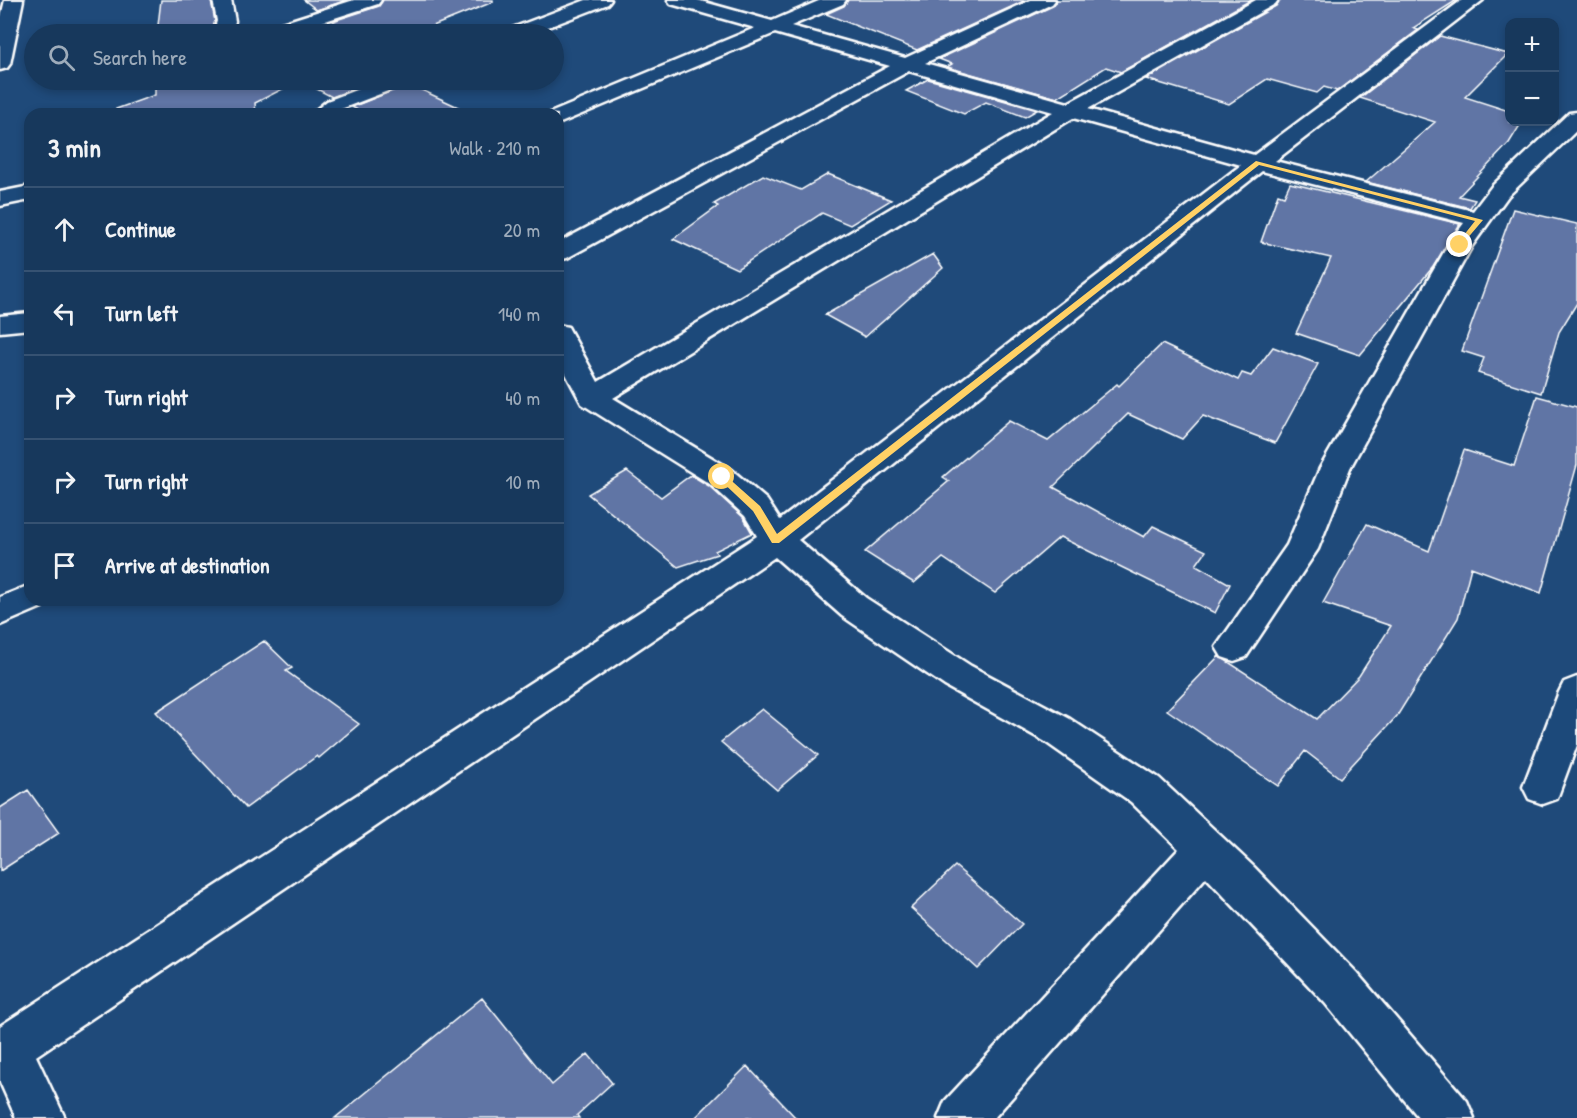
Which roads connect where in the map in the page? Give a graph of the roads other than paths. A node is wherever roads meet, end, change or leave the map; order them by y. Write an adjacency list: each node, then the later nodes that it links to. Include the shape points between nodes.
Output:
1 (14, 0): 14 (street)
2 (222, 0): 10 (street)
3 (372, 0): 11 (street)
4 (602, 0): 12 (street)
5 (677, 0): 13 (street)
6 (837, 0): 13 (street)
7 (1046, 0): 15 (street)
8 (1269, 0): 18 (street)
9 (1474, 0): 21 (street)
10 (225, 24)
11 (298, 24)
12 (540, 24)
13 (772, 28): 15 (street); 19 (street)
14 (0, 64)
15 (908, 64): 18 (street); 25 (street)
16 (373, 90): 17 (street)
17 (330, 108)
18 (1071, 110): 21 (street); 29 (street)
19 (564, 115)
20 (1577, 118): 24 (street, via 1500,191)
21 (1258, 163): 24 (street); 30 (street)
22 (24, 194): 23 (street)
23 (0, 199)
24 (1479, 220): 33 (street, via 1460,245 1335,468 1302,549)
25 (564, 250)
26 (24, 322): 27 (street)
27 (0, 324)
28 (566, 368): 29 (street)
29 (592, 398): 30 (street, via 722,477 756,508)
30 (776, 540): 36 (street, via 854,607 958,676 1057,730 1144,790); 37 (street)
31 (24, 601): 32 (street)
32 (0, 612)
33 (1234, 646)
34 (1577, 692): 35 (street)
35 (1543, 787)
36 (1205, 849): 39 (street); 40 (street, via 1341,988)
37 (4, 1050): 38 (street)
38 (41, 1118)
39 (962, 1118)
40 (1450, 1118)

